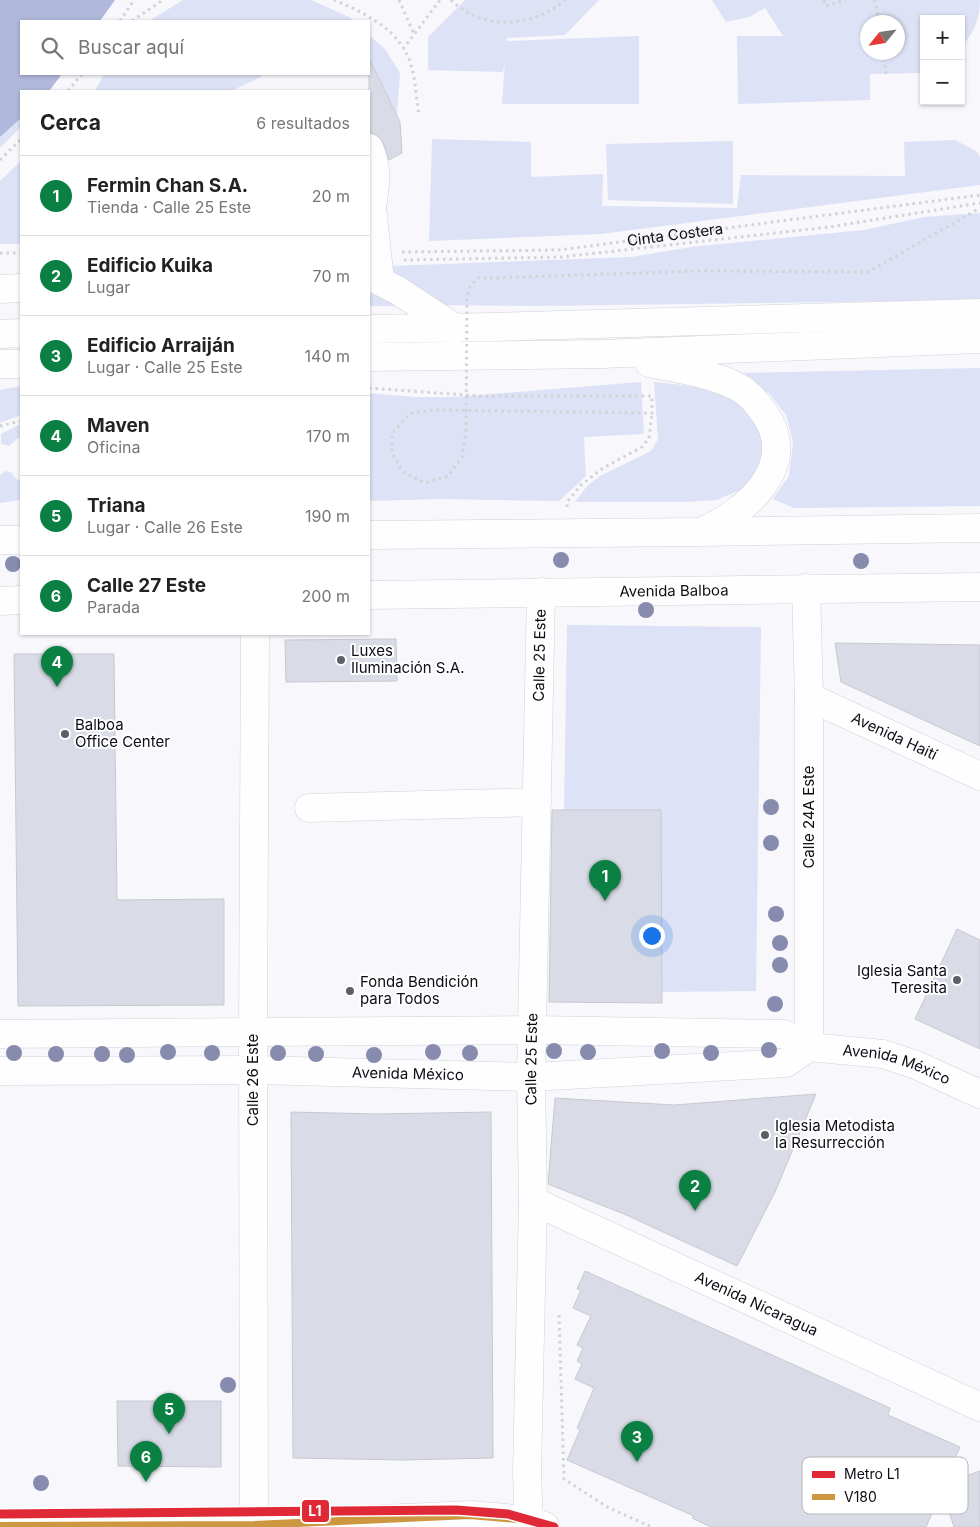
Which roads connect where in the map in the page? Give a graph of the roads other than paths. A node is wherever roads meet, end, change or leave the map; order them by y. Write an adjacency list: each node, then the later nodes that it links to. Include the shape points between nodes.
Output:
1 (370, 150): 2 (main road, via 376,176)
2 (370, 204): 3 (main road)
3 (376, 268): 7 (main road, via 398,290)
4 (20, 288): 5 (main road)
5 (0, 289)
6 (980, 313): 7 (main road)
7 (455, 328): 8 (main road); 13 (main road)
8 (370, 329)
9 (20, 333): 10 (main road)
10 (0, 334)
11 (980, 339): 12 (main road)
12 (602, 354): 13 (main road); 18 (main road, via 700,373 739,388 750,396 770,422 776,442 776,458 761,489 733,515)
13 (422, 356): 14 (main road)
14 (370, 357)
15 (0, 364): 16 (main road)
16 (20, 364)
17 (980, 528): 18 (main road)
18 (699, 532): 19 (main road)
19 (370, 534)
20 (980, 587): 21 (main road, Avenida Balboa)
21 (806, 588): 22 (main road, Avenida Balboa); 27 (main road, Calle 24A Este)
22 (541, 592): 23 (main road, Avenida Balboa); 29 (main road, Calle 25 Este)
23 (370, 595)
24 (0, 600): 25 (main road)
25 (20, 600)
26 (255, 635): 32 (main road, Calle 26 Este)
27 (809, 697): 28 (main road, Avenida Haití); 34 (main road, Calle 24A Este)
28 (980, 776)
29 (537, 802): 30 (main road); 31 (main road, Calle 25 Este)
30 (309, 808)
31 (533, 1030): 32 (main road, Avenida México); 34 (main road, Avenida México, via 784,1034); 37 (main road, Calle 25 Este)
32 (253, 1033): 33 (main road, Avenida México); 35 (main road, Calle 26 Este)
33 (0, 1034)
34 (809, 1047): 37 (main road, Avenida México, via 786,1063); 38 (main road, Avenida México, via 883,1054)
35 (253, 1070): 36 (main road, Avenida México); 37 (main road, Avenida México); 43 (main road, Calle 26 Este)
36 (0, 1071)
37 (531, 1077): 39 (main road, Calle 25 Este)
38 (980, 1094)
39 (533, 1201): 40 (main road, Avenida Nicaragua); 41 (main road, Calle 25 Este, via 527,1472)
40 (980, 1408)
41 (535, 1525): 43 (main road, via 470,1515)
42 (0, 1526): 43 (main road)
43 (254, 1526)

